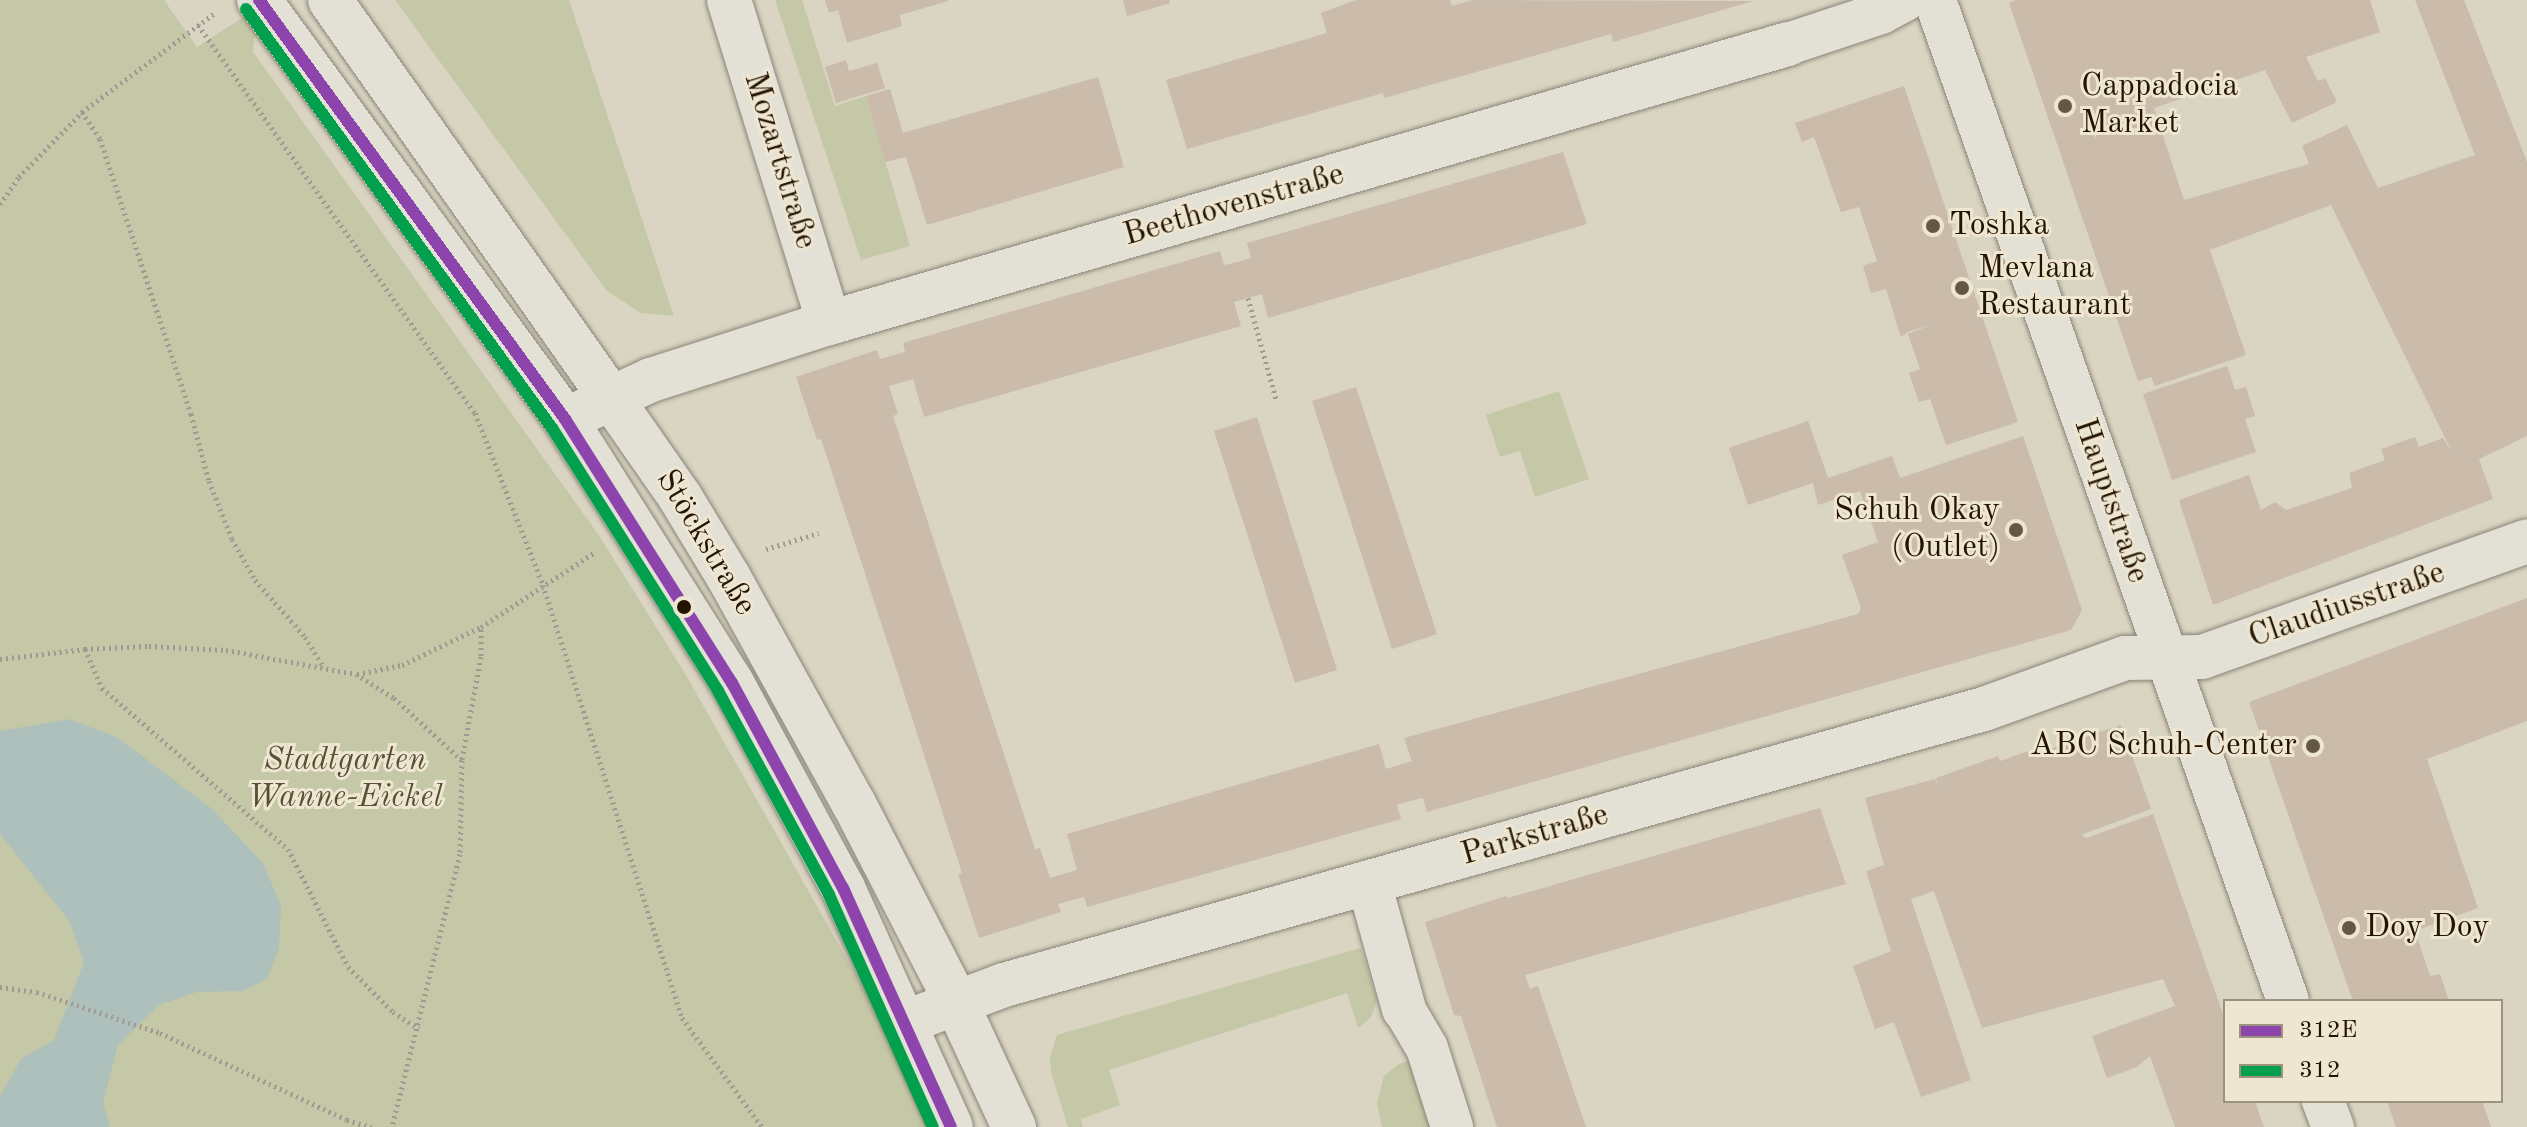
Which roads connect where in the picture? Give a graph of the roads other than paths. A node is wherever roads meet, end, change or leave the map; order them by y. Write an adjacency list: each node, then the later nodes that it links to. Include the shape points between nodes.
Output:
1 (330, 0): 8 (street, Stöckstraße)
2 (729, 0): 7 (street, Mozartstraße)
3 (1905, 0): 6 (street, Beethovenstraße)
4 (1935, 0): 11 (street, Hauptstraße)
5 (240, 4): 9 (street, Stöckstraße)
6 (1788, 44): 7 (street, Beethovenstraße)
7 (829, 323): 8 (street, Beethovenstraße, via 679,370)
8 (611, 398): 9 (street, Beethovenstraße); 14 (street, Stöckstraße, via 729,578)
9 (565, 419): 16 (street, Stöckstraße, via 746,706 843,888)
10 (2527, 541): 11 (street, Claudiusstraße, via 2202,657)
11 (2165, 658): 12 (street, Parkstraße, via 2125,658 1984,709); 13 (street, Hauptstraße)
12 (1369, 883): 14 (street, Parkstraße); 15 (street)
13 (2287, 999)
14 (956, 1002): 16 (street, Parkstraße); 19 (street, Stöckstraße)
15 (1404, 1009): 20 (street, via 1427,1048)
16 (906, 1022): 18 (street, Stöckstraße)
17 (2324, 1103): 21 (street)
18 (951, 1127)
19 (1014, 1127)
20 (1452, 1127)
21 (2333, 1127)

